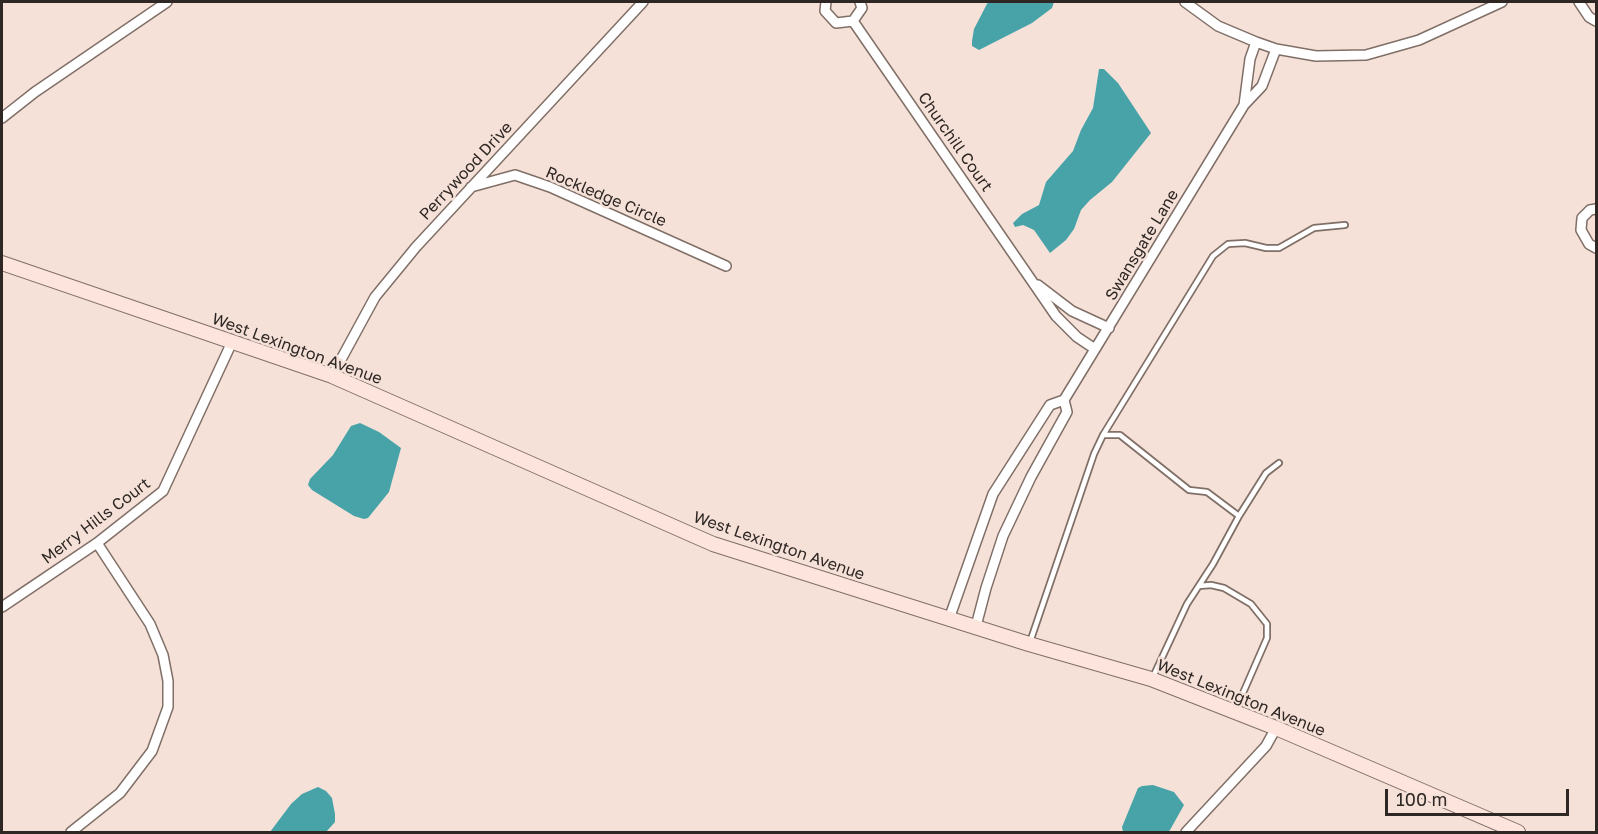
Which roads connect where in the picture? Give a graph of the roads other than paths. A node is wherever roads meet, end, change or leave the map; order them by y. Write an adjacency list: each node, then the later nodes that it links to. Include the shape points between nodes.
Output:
1 (167, 2): 13 (street)
2 (643, 2): 14 (street, Perrywood Drive)
3 (826, 2): 8 (street, via 825,11 836,23)
4 (860, 2): 8 (street, via 862,8)
5 (1185, 2): 10 (street, via 1218,26)
6 (1502, 2): 11 (street, via 1419,40 1366,55 1316,56)
7 (1579, 2): 9 (street, via 1588,17)
8 (853, 21): 20 (street, Churchill Court)
9 (1596, 21)
10 (1256, 42): 11 (street); 12 (street, Swansgate Lane)
11 (1276, 49): 12 (street, Swansgate Lane, via 1262,86)
12 (1244, 105): 21 (street, Swansgate Lane)
13 (2, 118)
14 (471, 187): 19 (street, Rockledge Circle, via 515,175); 24 (street, Perrywood Drive, via 375,297)
15 (1596, 209): 17 (street, via 1582,218 1581,230)
16 (1345, 225): 26 (lane, via 1314,228 1279,248 1228,244 1213,256)
17 (1596, 248)
18 (2, 263): 22 (street, West Lexington Avenue)
19 (726, 266)
20 (1032, 280): 21 (street, Churchill Court, via 1072,311); 23 (street, Churchill Court, via 1056,316)
21 (1109, 328): 23 (street, Swansgate Lane)
22 (232, 342): 24 (street, West Lexington Avenue); 29 (street, Merry Hills Court, via 163,491)
23 (1095, 349): 25 (street, Swansgate Lane)
24 (332, 376): 32 (street, West Lexington Avenue, via 713,544)
25 (1064, 400): 32 (street, Swansgate Lane, via 1050,405 993,494); 33 (street, Swansgate Lane, via 1067,412 1003,536)
26 (1103, 435): 28 (lane, via 1120,435 1189,490 1207,492); 34 (lane)
27 (1279, 463): 28 (lane, via 1266,473)
28 (1239, 516): 30 (lane)
29 (97, 543): 31 (street, Merry Hills Court); 38 (street, via 150,624 164,655 168,706 152,752 120,793)
30 (1199, 586): 35 (lane); 36 (lane, via 1224,588 1251,604 1267,624 1267,638)
31 (2, 607)
32 (949, 619): 33 (street, West Lexington Avenue)
33 (976, 626): 34 (street, West Lexington Avenue)
34 (1029, 644): 35 (street, West Lexington Avenue)
35 (1151, 679): 36 (street, West Lexington Avenue)
36 (1234, 712): 37 (street, West Lexington Avenue)
37 (1276, 728): 39 (street, via 1266,746); 40 (street, West Lexington Avenue)
38 (71, 832)
39 (1186, 832)
40 (1518, 832)

